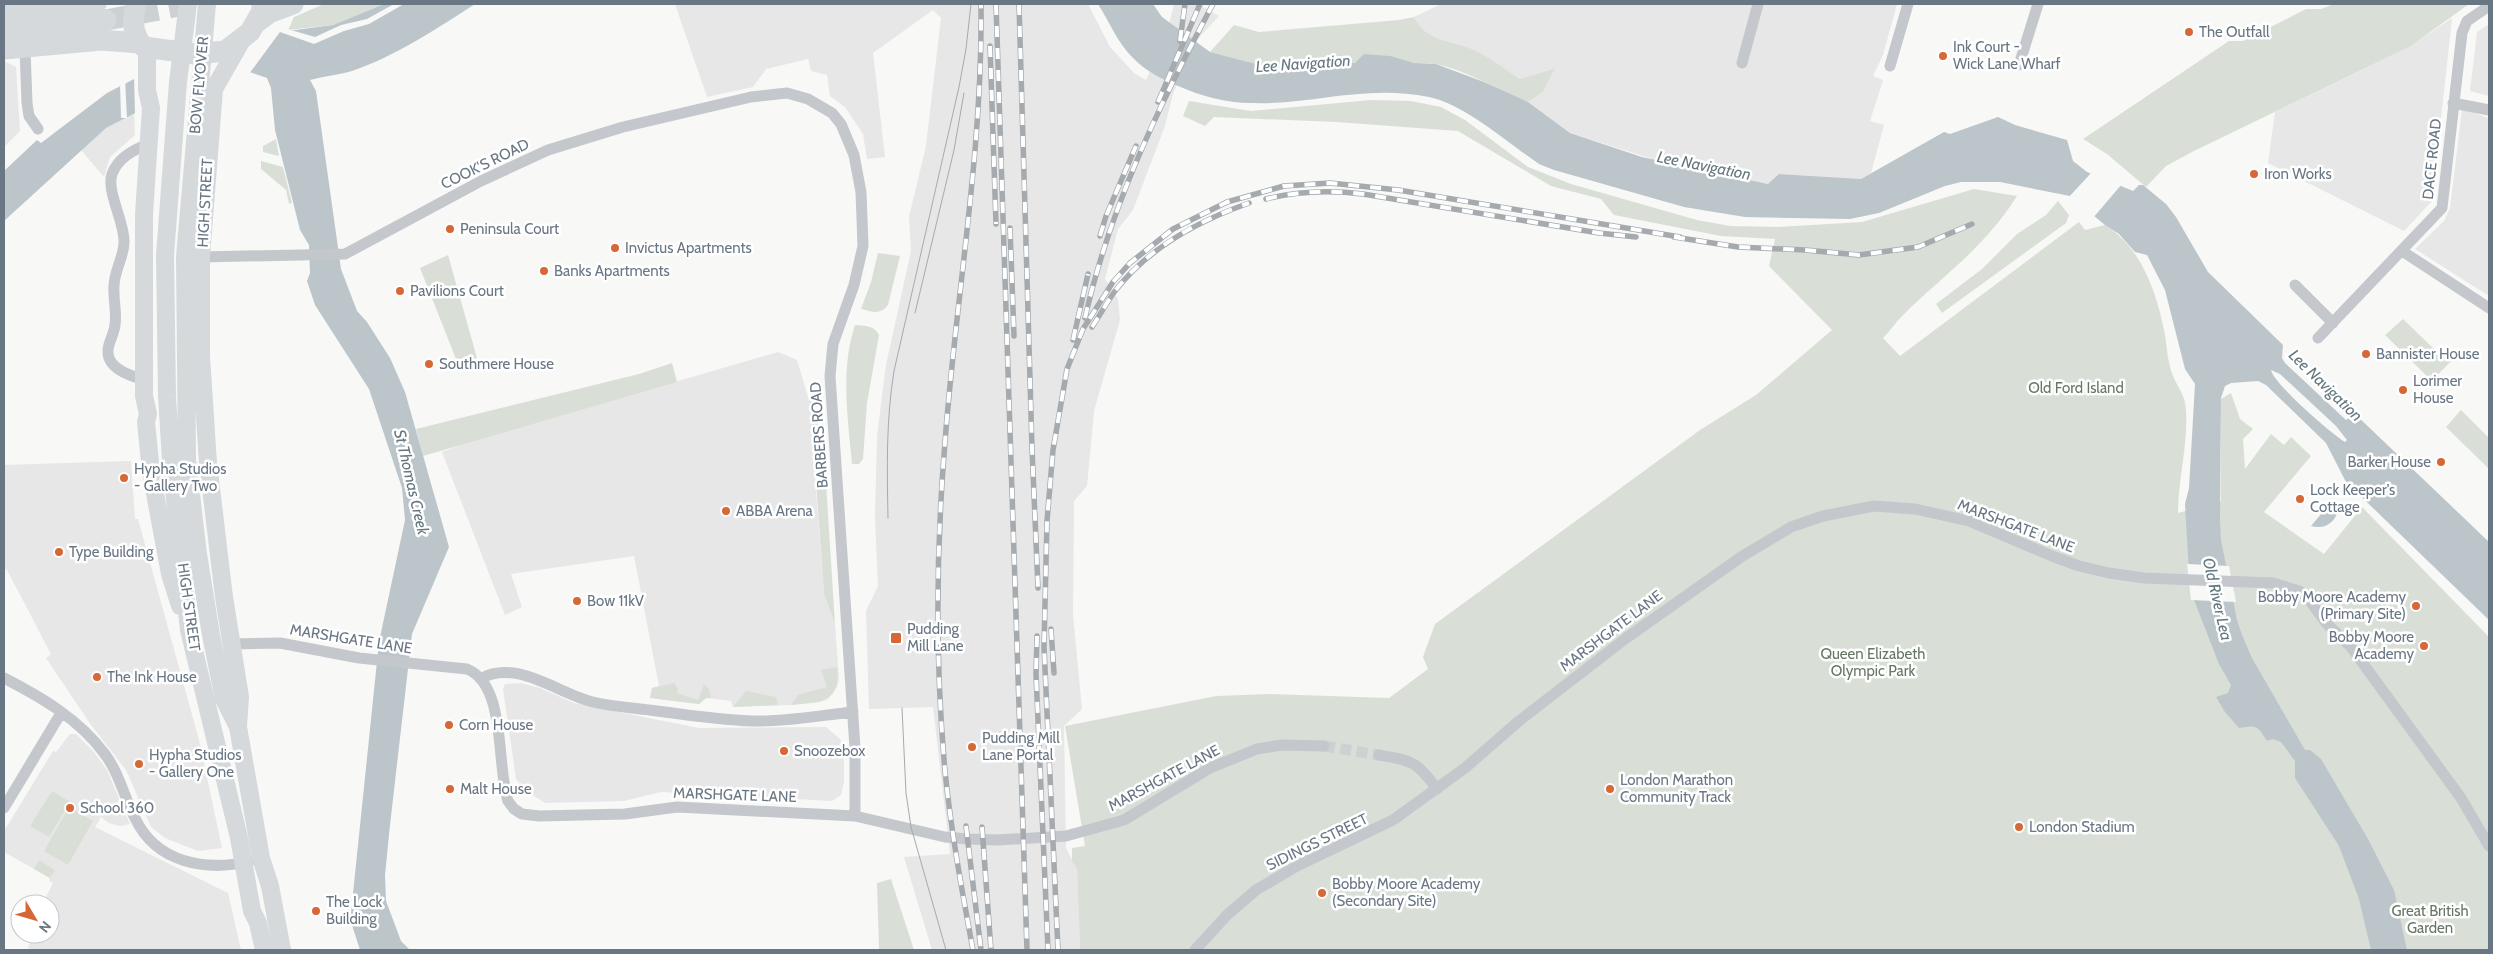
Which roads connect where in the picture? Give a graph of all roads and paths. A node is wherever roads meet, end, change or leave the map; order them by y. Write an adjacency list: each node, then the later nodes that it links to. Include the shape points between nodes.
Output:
1 (136, 4): 15 (highway, via 133,17)
2 (188, 4): 26 (main road, BOW FLYOVER, via 178,82)
3 (207, 4): 27 (main road, BOW FLYOVER)
4 (294, 4): 10 (highway)
5 (1758, 4): 16 (street)
6 (1908, 4): 18 (street)
7 (2038, 4): 17 (street)
8 (2489, 6): 20 (street, DACE ROAD, via 2467,22 2462,33)
9 (101, 12): 11 (highway); 12 (highway)
10 (260, 13): 13 (highway)
11 (4, 14)
12 (4, 31)
13 (244, 38): 15 (highway, via 225,51 215,53); 24 (main road, HIGH STREET, via 214,89)
14 (14, 49): 15 (highway, via 101,40); 22 (street, via 30,116)
15 (150, 50): 23 (main road, via 148,90 152,108)
16 (1742, 63)
17 (2019, 65)
18 (1890, 66)
19 (787, 93): 27 (street, COOK'S ROAD, via 751,97 632,125 548,150 481,181 345,254); 37 (street, BARBERS ROAD, via 808,99 832,113 841,124 854,155 860,192 863,246 854,285 833,344 830,376)
20 (2453, 103): 21 (street); 25 (street, DACE ROAD, via 2442,208)
21 (2489, 110)
22 (38, 129)
23 (149, 153): 24 (main road, via 167,183); 32 (main road, via 144,214); 32 (street, via 136,148 115,167 111,179 124,240 123,256 114,284 116,322 108,350 109,358 118,369)
24 (203, 209): 27 (main road, HIGH STREET)
25 (2402, 251): 29 (street); 30 (street, DACE ROAD)
26 (165, 256): 33 (main road, HIGH STREET, via 171,461)
27 (193, 257): 34 (main road, HIGH STREET, via 208,463); 39 (main road, HIGH STREET, via 184,348 188,470 211,635 224,699)
28 (2295, 285): 30 (street)
29 (2489, 308)
30 (2333, 323): 31 (street, DACE ROAD)
31 (2318, 338)
32 (144, 380): 33 (main road, via 151,472 160,529 176,598)
33 (189, 630): 47 (main road, HIGH STREET)
34 (232, 644): 36 (street, MARSHGATE LANE, via 280,644 372,660 467,670); 39 (main road, HIGH STREET, via 240,698)
35 (4, 678): 38 (street)
36 (482, 678): 37 (street, via 490,673 528,676 579,698 607,705 717,718 759,721); 44 (street, MARSHGATE LANE, via 489,690 498,731 507,798 522,814 625,814 677,807)
37 (853, 712): 44 (street, BARBERS ROAD, via 857,785)
38 (62, 713): 43 (street); 47 (street, via 103,752 118,777 135,820 160,849 199,866)
39 (238, 727): 46 (main road, HIGH STREET)
40 (1324, 746): 44 (street, MARSHGATE LANE, via 1282,745 1257,749 1210,768 1124,820 1066,836 997,840 945,837)
41 (1380, 755): 42 (street, via 1410,760 1420,767)
42 (1437, 789): 45 (street, MARSHGATE LANE, via 1519,721 1664,610 1761,544 1791,527 1823,516 1874,506 1915,509 1968,521 2079,566 2108,573 2272,582 2288,586 2307,597 2327,624 2351,646 2461,798); 50 (street, SIDINGS STREET, via 1393,820 1297,866 1256,890 1227,915)
43 (4, 808)
44 (855, 816)
45 (2489, 846)
46 (261, 858): 47 (street); 49 (main road, HIGH STREET, via 270,886)
47 (244, 862): 48 (main road, HIGH STREET, via 252,911)
48 (264, 950)
49 (282, 950)
50 (1195, 950)

